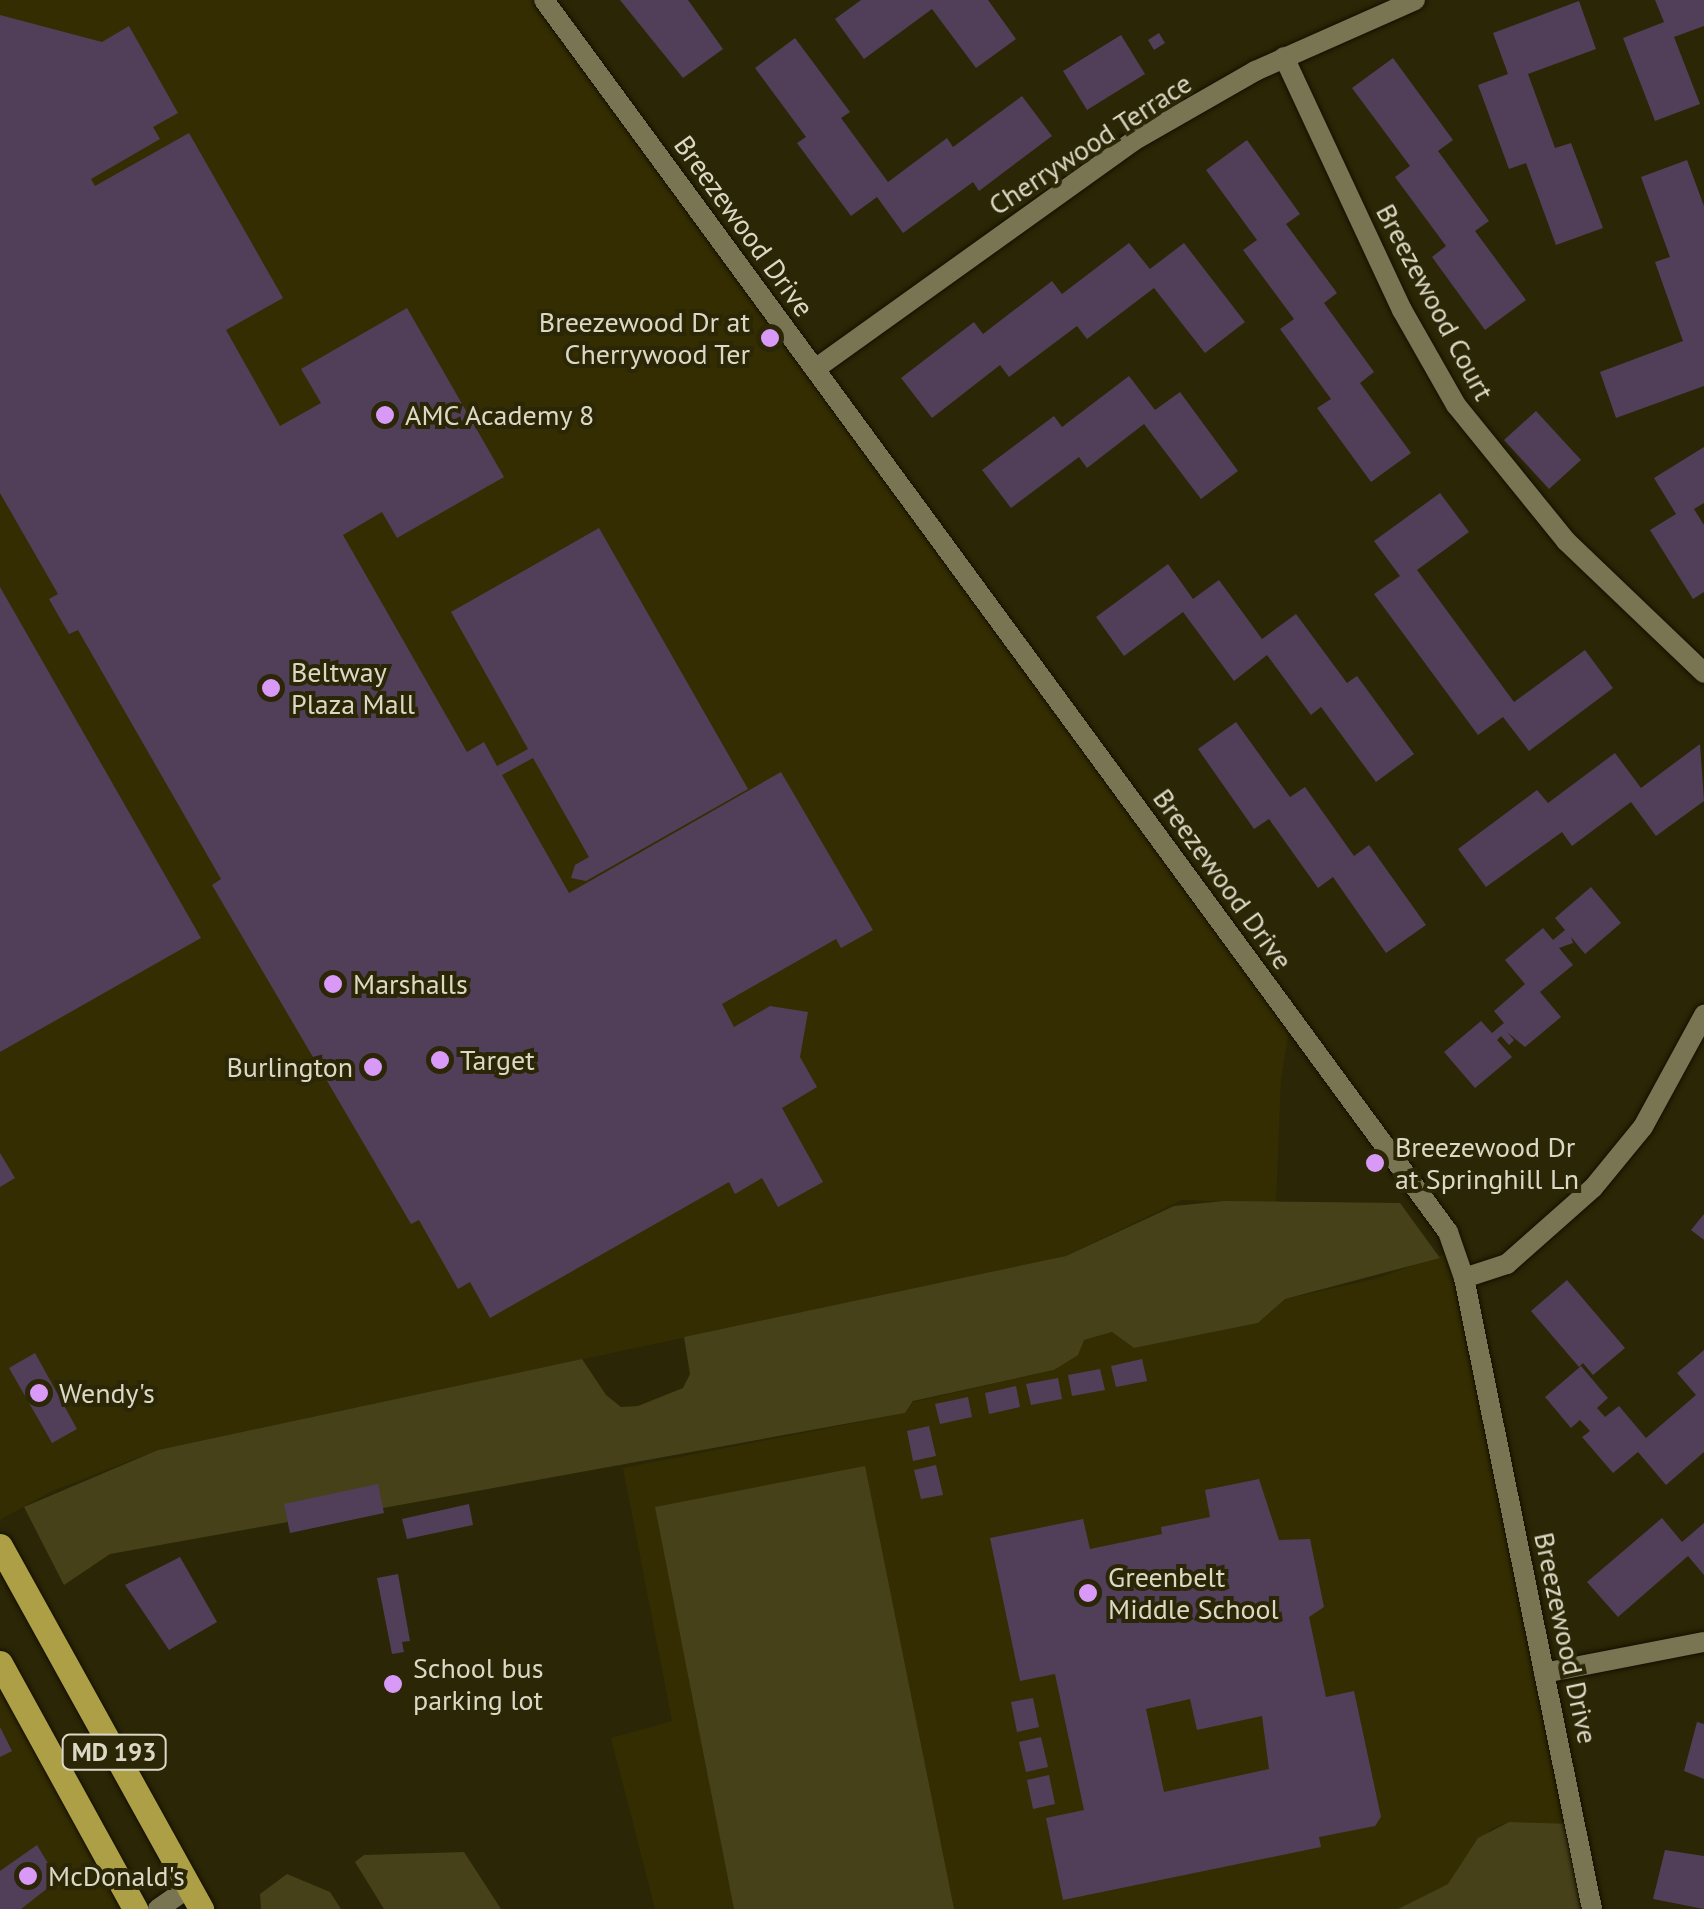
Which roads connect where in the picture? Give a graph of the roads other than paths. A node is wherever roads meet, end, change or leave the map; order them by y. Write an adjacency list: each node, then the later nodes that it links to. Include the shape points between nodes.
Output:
1 (544, 0): 4 (street, Breezewood Drive)
2 (1415, 0): 3 (street, Cherrywood Terrace)
3 (1284, 57): 4 (street, Cherrywood Terrace, via 1133,141); 5 (street, Breezewood Court, via 1402,310 1456,405 1566,541)
4 (814, 369): 7 (street, Breezewood Drive, via 1418,1189 1458,1250)
5 (1704, 673)
6 (1704, 1015): 7 (street, via 1642,1127 1592,1188 1507,1264)
7 (1464, 1278): 11 (street, Breezewood Drive)
8 (0, 1546): 12 (main road, MD 193)
9 (1704, 1642): 11 (street)
10 (0, 1663): 13 (main road, MD 193)
11 (1544, 1674): 15 (street, Breezewood Drive)
12 (195, 1898): 14 (street)
13 (135, 1909)
14 (158, 1909)
15 (1592, 1909)

